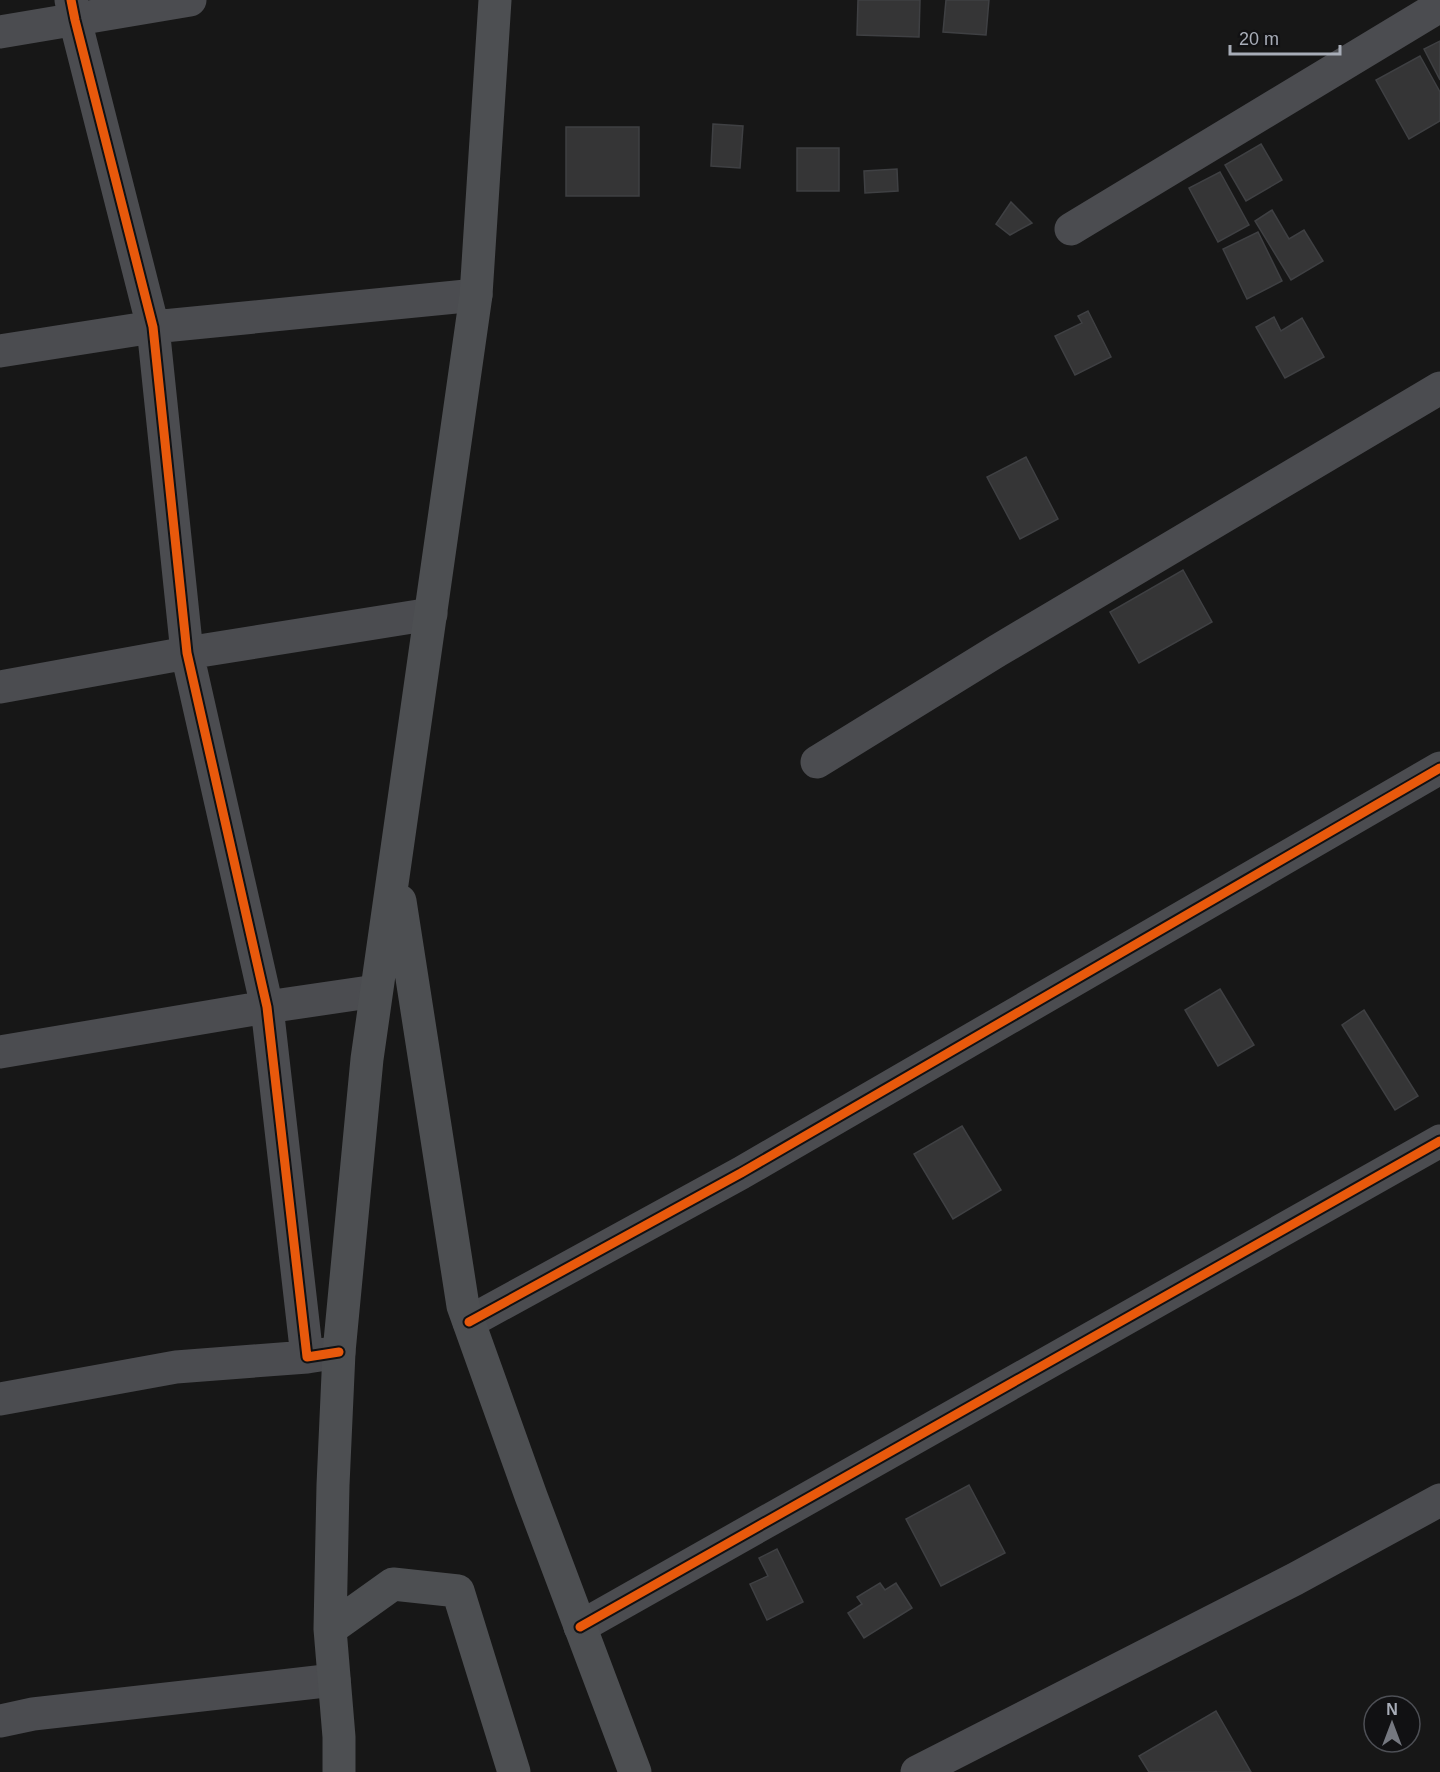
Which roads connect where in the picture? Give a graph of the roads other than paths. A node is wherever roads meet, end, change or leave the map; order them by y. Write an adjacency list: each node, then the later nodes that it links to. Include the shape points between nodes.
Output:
1 (190, 0): 4 (street)
2 (495, 0): 7 (main road)
3 (1440, 6): 6 (street)
4 (73, 10): 5 (street); 8 (street)
5 (0, 33)
6 (1071, 229)
7 (476, 295): 8 (street); 11 (main road)
8 (153, 327): 9 (street); 12 (street)
9 (0, 351)
10 (1440, 388): 14 (street)
11 (431, 614): 12 (street); 16 (main road)
12 (187, 653): 13 (street); 18 (street)
13 (0, 687)
14 (817, 762)
15 (1440, 768): 21 (street, via 741,1173)
16 (395, 867): 17 (main road); 21 (main road, via 463,1306)
17 (376, 991): 18 (street); 22 (main road)
18 (267, 1007): 19 (street); 23 (street)
19 (0, 1052)
20 (1440, 1141): 26 (street)
21 (469, 1322): 26 (main road)
22 (339, 1352): 23 (street); 27 (main road)
23 (307, 1357): 24 (street, via 176,1367)
24 (0, 1399)
25 (1440, 1500): 33 (street, via 1295,1580)
26 (580, 1628): 32 (main road)
27 (330, 1629): 28 (main road); 31 (main road, via 393,1584 458,1591)
28 (334, 1680): 29 (street); 30 (main road)
29 (0, 1721)
30 (339, 1772)
31 (514, 1772)
32 (635, 1772)
33 (917, 1772)

